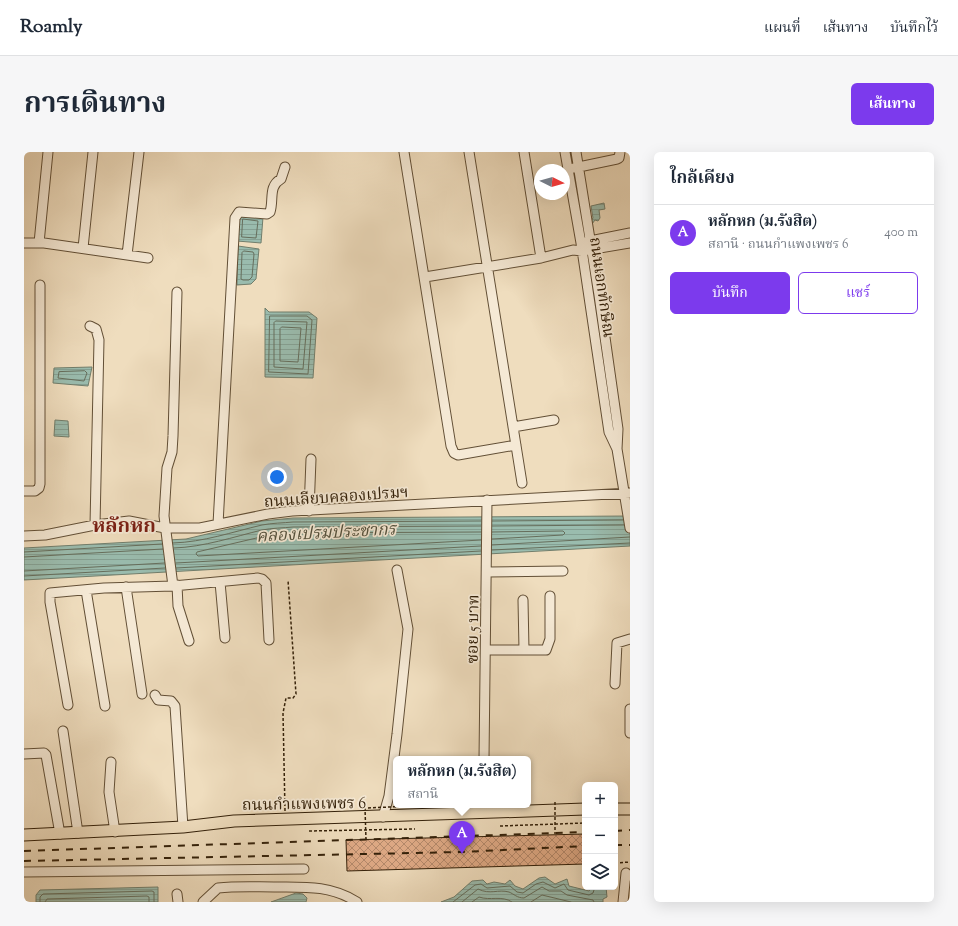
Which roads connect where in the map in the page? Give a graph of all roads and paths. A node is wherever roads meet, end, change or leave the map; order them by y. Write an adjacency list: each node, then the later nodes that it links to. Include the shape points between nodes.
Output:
1 (48, 152): 17 (street)
2 (93, 152): 21 (street)
3 (139, 152): 22 (street)
4 (404, 152): 26 (street)
5 (469, 152): 25 (street)
6 (524, 152): 24 (street)
7 (565, 152): 10 (street, ถนนเอกทักษิณ)
8 (576, 152): 12 (street, ถนนเอกทักษิณ)
9 (620, 152): 12 (street, via 617,159)
10 (567, 164)
11 (285, 167): 40 (street, via 281,179 272,188 270,212 239,212 236,218)
12 (579, 167): 13 (street); 19 (street, ถนนเอกทักษิณ)
13 (570, 169)
14 (570, 180): 20 (street, ถนนเอกทักษิณ)
15 (630, 233): 19 (street)
16 (24, 243): 17 (street)
17 (39, 243): 21 (street)
18 (630, 243): 19 (street)
19 (591, 245): 20 (street); 33 (street, ถนนเอกทักษิณ, via 618,429)
20 (582, 247): 24 (street); 33 (street, ถนนเอกทักษิณ, via 609,432)
21 (83, 248): 22 (street)
22 (127, 255): 23 (street)
23 (148, 258)
24 (541, 258): 25 (street)
25 (488, 267): 26 (street); 31 (street)
26 (425, 277): 32 (street, via 454,453 458,455)
27 (40, 285): 36 (street, via 40,484 35,491)
28 (177, 292): 43 (street, via 173,436 167,468)
29 (90, 326): 41 (street, via 96,329 99,340)
30 (554, 420): 31 (street)
31 (513, 427): 32 (street)
32 (516, 445): 35 (street)
33 (617, 449): 37 (street, ถนนเอกทักษิณ)
34 (311, 459): 39 (street)
35 (522, 483)
36 (24, 491)
37 (627, 493): 38 (street, ถนนเลียบคลองเปรมฯ); 42 (street, ถนนเอกทักษิณ, via 626,505)
38 (487, 504): 39 (street, ถนนเลียบคลองเปรมฯ); 47 (street, ซอย 5 บาท)
39 (309, 511): 40 (street, ถนนเลียบคลองเปรมฯ, via 268,514)
40 (218, 524): 43 (street, ถนนเลียบคลองเปรมฯ)
41 (95, 525): 43 (street, ถนนเลียบคลองเปรมฯ, via 137,521); 44 (street, ถนนเลียบคลองเปรมฯ, via 61,533)
42 (630, 528)
43 (166, 532): 50 (street)
44 (24, 536)
45 (397, 570): 70 (street, via 408,629)
46 (564, 571): 47 (street)
47 (488, 572): 59 (street, ซอย 5 บาท)
48 (288, 580): 81 (path, via 296,694 293,698 286,698 283,713)
49 (220, 582): 50 (street); 55 (street); 57 (street, via 258,578 266,583)
50 (174, 584): 51 (street); 58 (street)
51 (126, 587): 52 (street); 62 (street)
52 (86, 590): 64 (street, via 53,592 50,596); 65 (street)
53 (550, 596): 60 (street, via 548,648)
54 (523, 600): 60 (street)
55 (225, 638)
56 (630, 639): 61 (street, via 617,643)
57 (269, 640)
58 (189, 641)
59 (486, 650): 60 (street); 71 (street, ซอย 5 บาท)
60 (524, 650)
61 (614, 684)
62 (142, 694)
63 (155, 695): 85 (street, via 158,700 171,701 175,706)
64 (68, 705)
65 (105, 706)
66 (630, 709): 68 (street)
67 (63, 731): 90 (street)
68 (630, 733)
69 (24, 754): 91 (street, via 46,755)
70 (394, 756)
71 (484, 756)
72 (393, 761): 80 (street, via 389,796)
73 (111, 762): 89 (street, via 109,792)
74 (555, 802): 83 (path, bridge)
75 (393, 807): 87 (path, bridge, via 365,808)
76 (483, 809): 77 (main road, ถนนกำแพงเพชร 6); 80 (main road, ถนนกำแพงเพชร 6)
77 (582, 809)
78 (618, 809): 79 (main road)
79 (630, 809)
80 (383, 817): 81 (main road, ถนนกำแพงเพชร 6)
81 (285, 819): 85 (main road, ถนนกำแพงเพชร 6, via 234,821)
82 (582, 823): 83 (path)
83 (555, 824): 84 (path); 92 (path, bridge)
84 (500, 826)
85 (184, 827): 89 (main road, ถนนกำแพงเพชร 6)
86 (415, 829): 87 (path)
87 (365, 830): 88 (path); 94 (path, bridge)
88 (309, 831)
89 (115, 832): 90 (main road, ถนนกำแพงเพชร 6)
90 (78, 833): 91 (main road, ถนนกำแพงเพชร 6)
91 (60, 834): 93 (main road, ถนนกำแพงเพชร 6)
92 (555, 834)
93 (24, 835)
94 (366, 840)
95 (630, 862): 96 (path)
96 (618, 863)
97 (304, 869): 98 (street)
98 (24, 872)
99 (628, 874): 102 (street)
100 (203, 902): 101 (street, via 218,888 237,886 312,886 328,889)
101 (357, 902)
102 (623, 902)

